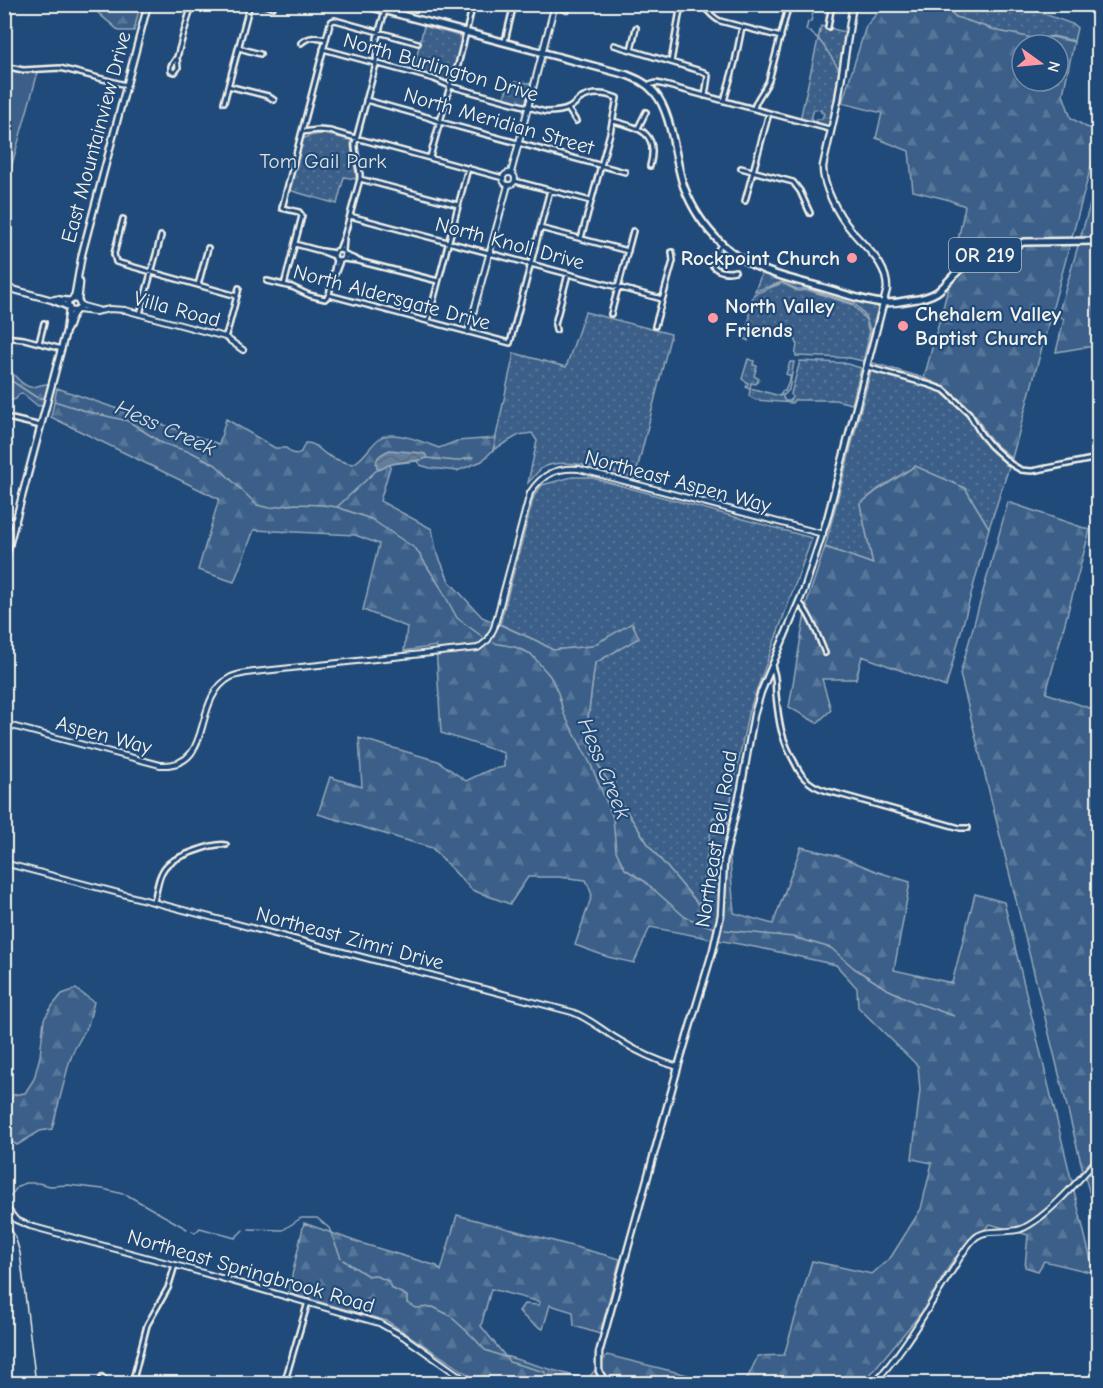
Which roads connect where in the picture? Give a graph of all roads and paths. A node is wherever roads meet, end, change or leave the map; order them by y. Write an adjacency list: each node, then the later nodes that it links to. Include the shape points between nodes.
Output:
1 (148, 4): 38 (main road, East Mountainview Drive)
2 (192, 4): 34 (street)
3 (250, 4): 29 (street)
4 (261, 4): 15 (street)
5 (360, 4): 17 (main road)
6 (387, 4): 17 (street)
7 (473, 4): 22 (street)
8 (514, 4): 27 (street)
9 (681, 4): 36 (street)
10 (700, 4): 18 (street, via 715,18)
11 (789, 4): 23 (street)
12 (832, 4): 19 (street)
13 (853, 4): 110 (main road, Northeast Bell Road, via 823,176 846,224 884,271 887,290)
14 (555, 5): 16 (street); 32 (street)
15 (273, 7)
16 (567, 10)
17 (385, 11): 21 (street); 22 (main road)
18 (742, 26): 23 (street); 45 (street)
19 (828, 27)
20 (636, 28): 31 (street)
21 (378, 32): 24 (street, via 332,21); 26 (street); 35 (street)
22 (466, 33): 27 (main road); 40 (street)
23 (781, 37): 48 (street, via 769,80)
24 (326, 39): 25 (street, via 312,37); 30 (street)
25 (301, 43)
26 (418, 43)
27 (504, 43): 32 (main road)
28 (614, 45): 31 (street)
29 (239, 48): 33 (street); 39 (street)
30 (323, 49): 35 (street, North Burlington Drive); 57 (street)
31 (631, 50): 36 (street)
32 (542, 53): 41 (main road, via 627,75); 47 (street)
33 (260, 54)
34 (177, 57)
35 (376, 63): 40 (street, North Burlington Drive); 44 (street)
36 (671, 63): 42 (street, via 707,73)
37 (4, 66): 38 (street, via 23,70 60,68)
38 (126, 85): 96 (main road, East Mountainview Drive)
39 (228, 86): 43 (street); 46 (street)
40 (450, 86): 47 (street, North Burlington Drive); 54 (street)
41 (647, 86): 42 (street, via 656,83); 85 (main road, OR 219, via 665,113 689,200)
42 (705, 96): 45 (street)
43 (274, 100)
44 (366, 100): 54 (street, North Meridian Street); 58 (street)
45 (724, 100): 48 (street)
46 (224, 102)
47 (528, 107): 49 (street, North Burlington Drive, via 551,112); 59 (street)
48 (754, 108): 51 (street)
49 (568, 109): 52 (street); 53 (street, via 592,94 605,94 617,98)
50 (646, 112): 55 (street)
51 (769, 113): 56 (street); 66 (street)
52 (576, 121)
53 (612, 121): 55 (street); 61 (street)
54 (440, 122): 59 (street, North Meridian Street); 60 (street)
55 (638, 128): 62 (street, via 650,141)
56 (829, 129)
57 (302, 132): 58 (street, via 330,131); 86 (street, via 282,208 302,216)
58 (356, 137): 60 (street); 69 (street)
59 (519, 143): 61 (street, North Meridian Street); 67 (street)
60 (430, 157): 63 (street)
61 (601, 165): 65 (street, North Meridian Street); 73 (street)
62 (650, 166)
63 (468, 168): 68 (street); 75 (street)
64 (741, 168): 66 (street)
65 (625, 171)
66 (754, 171): 74 (street); 76 (street, via 793,182)
67 (511, 173): 68 (street); 70 (street)
68 (503, 178): 71 (street)
69 (360, 179): 75 (street); 77 (street)
70 (515, 181): 71 (street); 72 (street)
71 (508, 185): 90 (street)
72 (550, 190): 73 (street); 79 (street)
73 (591, 201): 82 (street)
74 (745, 201)
75 (458, 205): 84 (street)
76 (810, 213)
77 (350, 216): 84 (street, North Knoll Drive); 91 (street)
78 (123, 219): 94 (street, via 114,259)
79 (540, 228): 82 (street); 92 (street)
80 (633, 231): 88 (street)
81 (161, 236): 94 (street)
82 (580, 238): 88 (street)
83 (1098, 241): 110 (main road, OR 219, via 1015,244 960,268 932,295)
84 (448, 242): 90 (street, North Knoll Drive); 98 (street)
85 (722, 243): 93 (street, via 713,266); 110 (main road, OR 219, via 743,260 769,272)
86 (295, 244): 91 (street); 100 (street)
87 (208, 248): 99 (street)
88 (628, 251): 102 (street)
89 (672, 252): 106 (street)
90 (490, 253): 92 (street, North Knoll Drive); 121 (street)
91 (340, 256): 98 (street); 104 (street)
92 (531, 263): 95 (street, North Knoll Drive); 121 (street, North Aldersgate Drive, via 510,344)
93 (735, 271)
94 (151, 272): 99 (street); 114 (street)
95 (568, 274): 102 (street, North Knoll Drive); 119 (street)
96 (78, 278): 108 (main road, East Mountainview Drive); 109 (main road, East Mountainview Drive)
97 (267, 280): 100 (street, North Aldersgate Drive)
98 (438, 281): 116 (street)
99 (198, 285): 105 (street)
100 (284, 285): 104 (street, North Aldersgate Drive, via 309,296 326,299)
101 (4, 287): 107 (main road)
102 (618, 287): 106 (street, North Knoll Drive); 115 (street)
103 (239, 288): 105 (street)
104 (329, 295): 116 (street, North Aldersgate Drive)
105 (237, 296): 123 (street)
106 (662, 299): 118 (street)
107 (52, 300): 108 (main road); 111 (main road)
108 (71, 301): 109 (main road); 111 (main road)
109 (79, 302): 112 (main road); 113 (street, Villa Road)
110 (883, 303): 127 (main road, Northeast Bell Road)
111 (69, 308): 112 (main road); 120 (main road)
112 (77, 310): 113 (street, Villa Road); 120 (main road)
113 (99, 310): 114 (street, Villa Road)
114 (140, 314): 123 (street, Villa Road)
115 (611, 314)
116 (428, 321): 121 (street, North Aldersgate Drive)
117 (45, 323): 124 (street)
118 (655, 326)
119 (556, 330)
120 (66, 331): 125 (main road)
121 (468, 332)
122 (4, 337): 124 (street)
123 (225, 337): 126 (street, Villa Road)
124 (39, 343): 125 (street)
125 (62, 349): 129 (main road)
126 (243, 350)
127 (867, 367): 130 (street, via 944,390 969,412 991,446 1021,470); 133 (main road, Northeast Bell Road)
128 (4, 417): 129 (street)
129 (41, 426): 132 (main road)
130 (1098, 458)
131 (4, 519): 132 (street)
132 (16, 522): 134 (main road)
133 (823, 534): 135 (main road, Northeast Bell Road); 138 (street, Northeast Aspen Way, via 579,469 557,470 542,478 530,493 494,628 484,644 473,649 245,674 231,677)
134 (4, 564)
135 (799, 602): 136 (street); 137 (main road, Northeast Bell Road)
136 (825, 653)
137 (771, 666): 140 (street, via 782,737 808,782 835,793); 144 (main road, Northeast Bell Road, via 750,731 724,861 718,930)
138 (219, 686): 139 (street, Aspen Way, via 209,701 194,750 185,760 167,766)
139 (4, 724)
140 (969, 828)
141 (226, 845): 143 (street, via 202,848 168,864 161,874)
142 (4, 863): 143 (street, Northeast Zimri Drive)
143 (154, 902): 144 (street, Northeast Zimri Drive, via 576,1014 625,1044)
144 (678, 1067): 156 (main road, Northeast Bell Road, via 599,1353 599,1371)
145 (1098, 1158): 157 (street, via 1052,1207 1026,1226 975,1238 904,1346)
146 (4, 1205): 147 (street)
147 (11, 1214): 148 (street); 149 (street, Northeast Springbrook Road, via 30,1226)
148 (4, 1221)
149 (175, 1265): 150 (street, Northeast Springbrook Road); 153 (street, via 168,1288 147,1325)
150 (308, 1302): 154 (street); 155 (street, Northeast Springbrook Road, via 389,1328)
151 (102, 1377): 152 (street)
152 (113, 1383)
153 (132, 1383)
154 (284, 1383)
155 (471, 1383)
156 (605, 1383)
157 (873, 1383)

